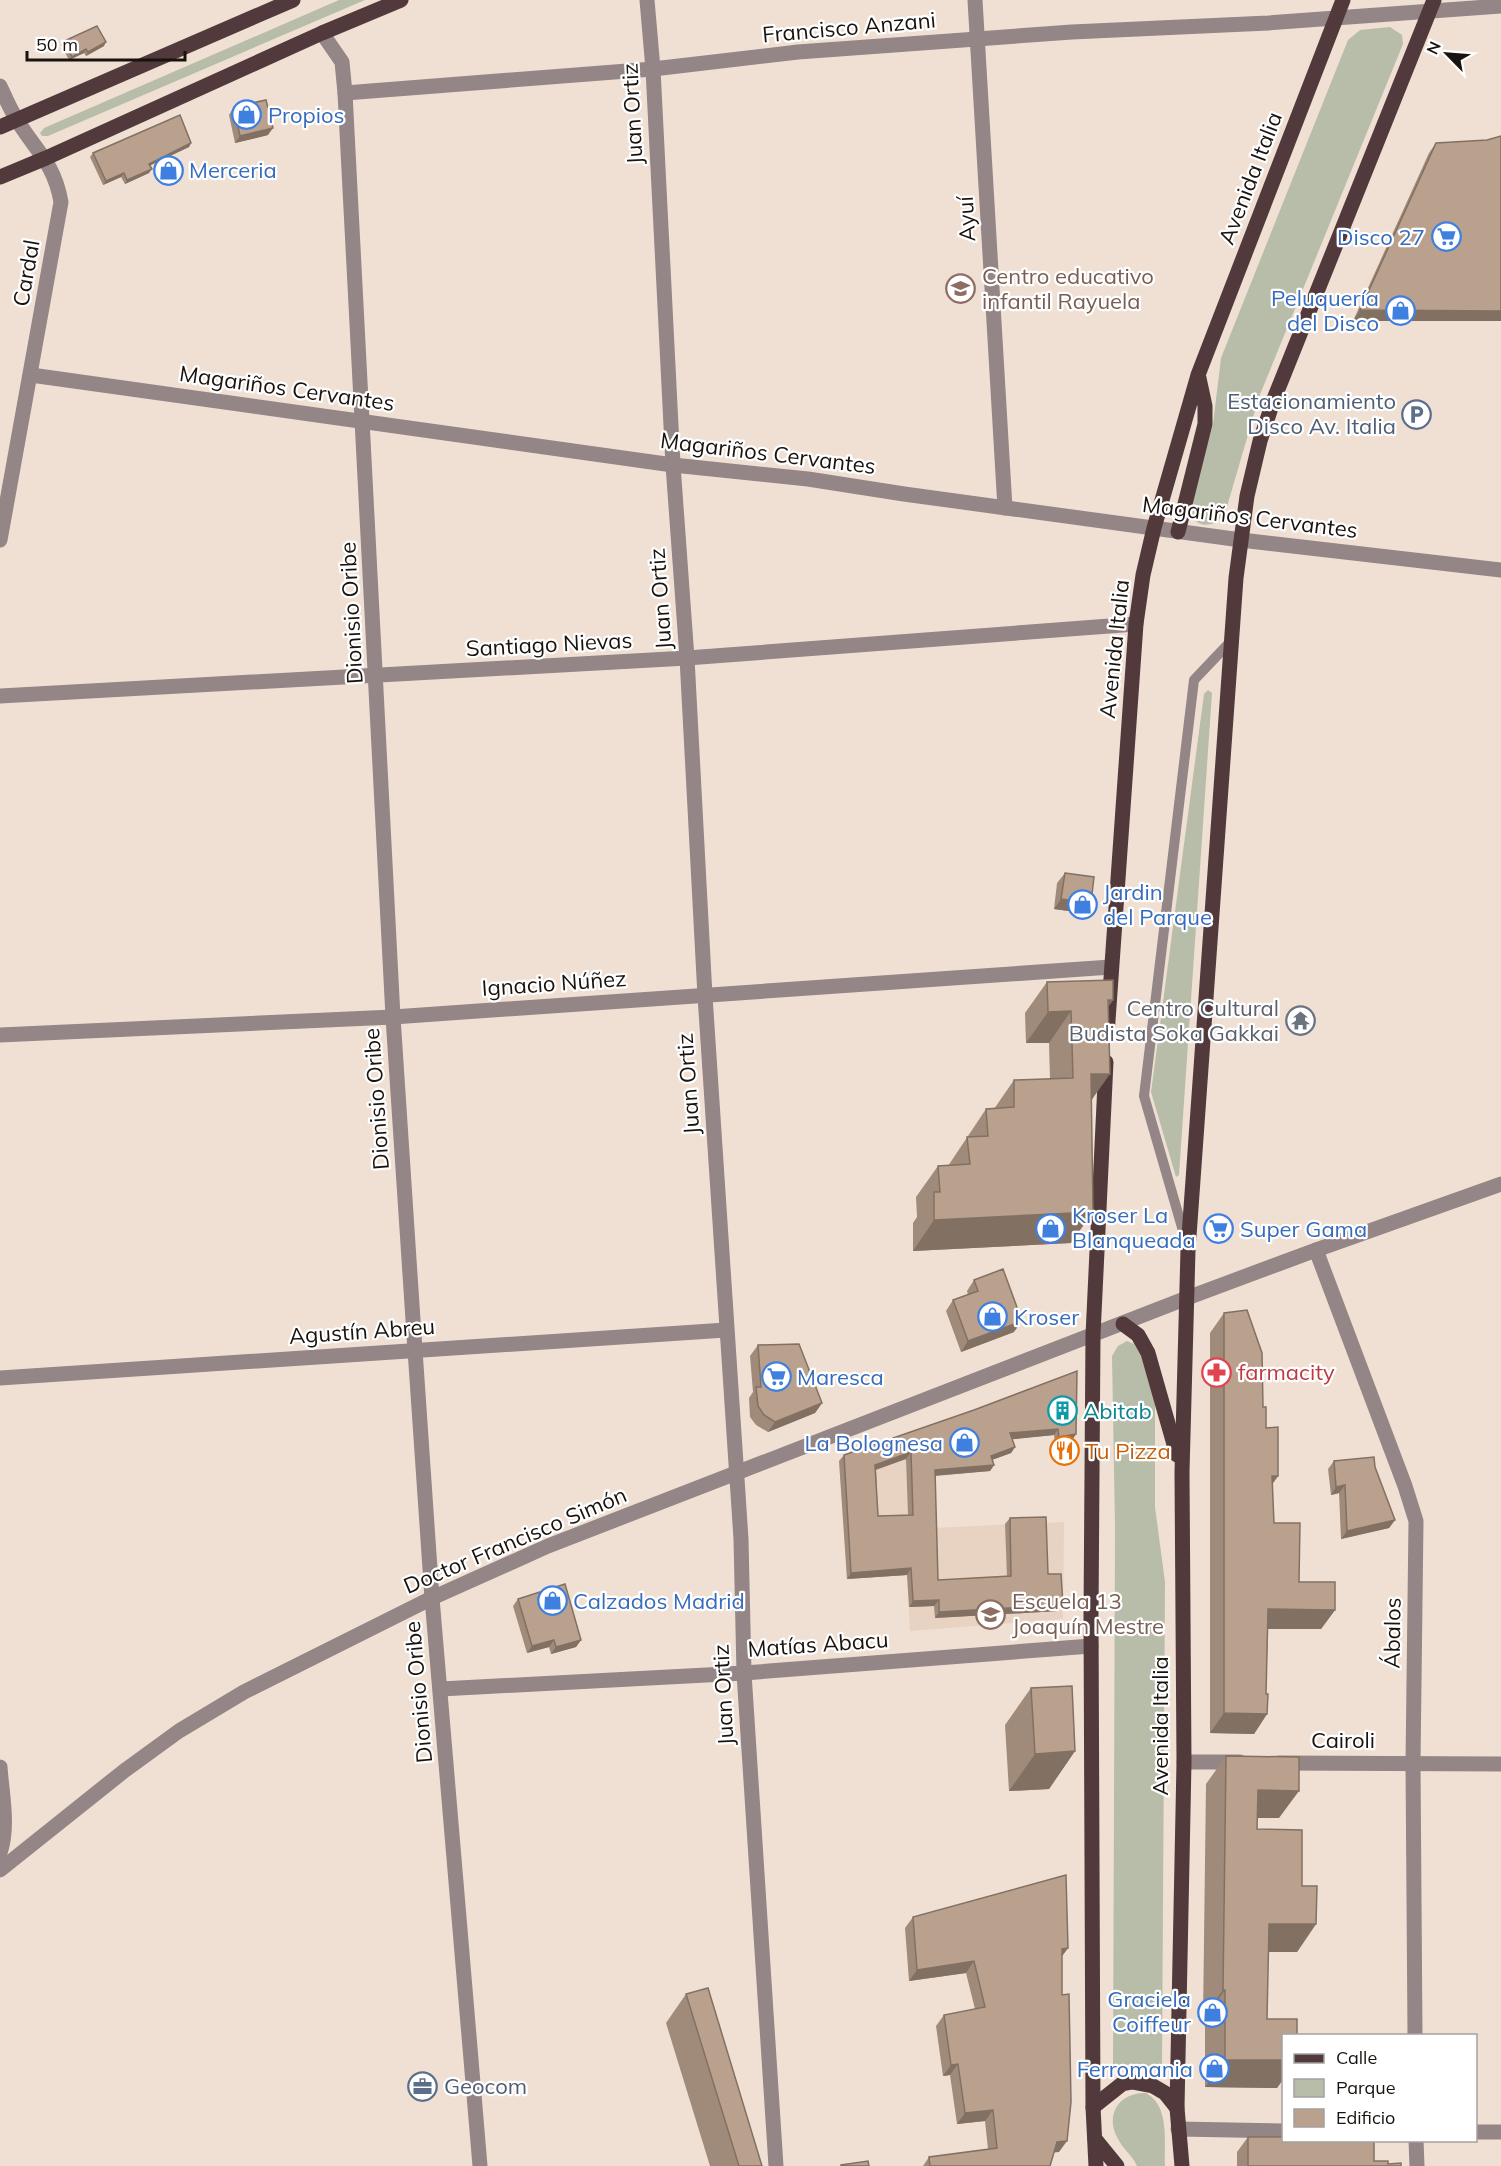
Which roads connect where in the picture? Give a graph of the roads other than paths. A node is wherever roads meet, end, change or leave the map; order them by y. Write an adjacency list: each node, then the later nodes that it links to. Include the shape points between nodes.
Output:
1 (401, 0): 9 (main road)
2 (647, 0): 11 (street, Juan Ortiz)
3 (975, 0): 10 (street, Ayuí)
4 (1343, 0): 8 (main road, Avenida Italia)
5 (283, 2): 14 (main road)
6 (1432, 6): 7 (street, Francisco Anzani); 8 (street, Francisco Anzani); 26 (main road, Avenida Italia, via 1274,399 1260,441)
7 (1501, 6)
8 (1336, 18): 10 (street, Francisco Anzani); 19 (main road, Avenida Italia)
9 (322, 33): 13 (street, Dionisio Oribe, via 342,62); 16 (main road)
10 (978, 39): 11 (street, Francisco Anzani, via 798,52); 22 (street, Ayuí)
11 (653, 69): 13 (street, Francisco Anzani); 21 (street, Juan Ortiz)
12 (0, 86): 14 (street, Cardal)
13 (345, 93): 20 (street, Dionisio Oribe)
14 (16, 120): 15 (main road); 16 (street, Cardal)
15 (0, 127)
16 (45, 158): 17 (main road); 18 (street, Cardal, via 58,182 62,202)
17 (0, 177)
18 (31, 375): 20 (street, Magariños Cervantes); 25 (street, Cardal)
19 (1198, 375): 23 (main road, Avenida Italia); 24 (main road, via 1205,424)
20 (363, 421): 21 (street, Magariños Cervantes); 31 (street, Dionisio Oribe)
21 (673, 465): 22 (street, Magariños Cervantes, via 808,478); 30 (street, Juan Ortiz)
22 (1005, 508): 23 (street, Magariños Cervantes)
23 (1154, 528): 24 (street, Magariños Cervantes); 28 (main road, Avenida Italia)
24 (1178, 532): 26 (street, Magariños Cervantes)
25 (0, 540)
26 (1241, 540): 27 (street, Magariños Cervantes); 29 (main road, Avenida Italia)
27 (1501, 570)
28 (1136, 624): 30 (street, Santiago Nievas); 33 (main road, Avenida Italia)
29 (1232, 640): 38 (main road, Avenida Italia); 38 (lane, Avenida Italia, via 1194,680 1144,1095)
30 (687, 658): 31 (street, Santiago Nievas); 34 (street, Juan Ortiz)
31 (376, 676): 32 (street, Santiago Nievas); 35 (street, Dionisio Oribe)
32 (0, 696)
33 (1111, 967): 34 (street, Ignacio Núñez); 43 (main road, Avenida Italia)
34 (705, 996): 35 (street, Ignacio Núñez); 42 (street, Juan Ortiz)
35 (393, 1017): 36 (street, Ignacio Núñez); 44 (street, Dionisio Oribe)
36 (0, 1035)
37 (1501, 1184): 39 (street)
38 (1188, 1250): 40 (main road, Avenida Italia)
39 (1316, 1250): 40 (street); 53 (street, Ábalos, via 1416,1521)
40 (1187, 1298): 41 (street); 46 (main road, Avenida Italia)
41 (1124, 1324): 43 (street); 46 (main road, via 1138,1335 1148,1353)
42 (726, 1330): 44 (street, Agustín Abreu); 47 (street, Juan Ortiz)
43 (1093, 1335): 47 (street, Doctor Francisco Simón); 49 (main road, Avenida Italia)
44 (415, 1350): 45 (street, Agustín Abreu); 48 (street, Dionisio Oribe)
45 (0, 1378)
46 (1182, 1472): 52 (main road, Avenida Italia)
47 (735, 1475): 48 (street, Doctor Francisco Simón, via 548,1546); 50 (street, Juan Ortiz, via 741,1539)
48 (432, 1598): 51 (street, Dionisio Oribe); 57 (street, Doctor Francisco Simón, via 244,1692 179,1731)
49 (1091, 1646): 50 (street, Matías Abacu); 59 (main road, Avenida Italia)
50 (744, 1673): 51 (street, Matías Abacu); 68 (street, Juan Ortiz)
51 (441, 1689): 67 (street, Dionisio Oribe)
52 (1184, 1762): 53 (street, Cairoli); 60 (main road, Avenida Italia)
53 (1413, 1763): 54 (street, Cairoli); 58 (street, Ábalos)
54 (1501, 1764)
55 (0, 1767): 56 (street, via 4,1823)
56 (0, 1853)
57 (0, 1870)
58 (1416, 2034)
59 (1094, 2107): 60 (main road, via 1122,2084 1132,2082 1153,2086); 65 (main road, Avenida Italia)
60 (1178, 2108): 61 (main road, Avenida Italia)
61 (1178, 2129): 62 (street); 72 (main road, Avenida Italia)
62 (1282, 2131)
63 (1501, 2132): 64 (street)
64 (1477, 2133)
65 (1095, 2139): 69 (main road); 70 (main road, Avenida Italia); 71 (main road)
66 (1416, 2142): 73 (street)
67 (480, 2166)
68 (776, 2166)
69 (1085, 2166)
70 (1096, 2166)
71 (1117, 2166)
72 (1182, 2166)
73 (1417, 2166)

